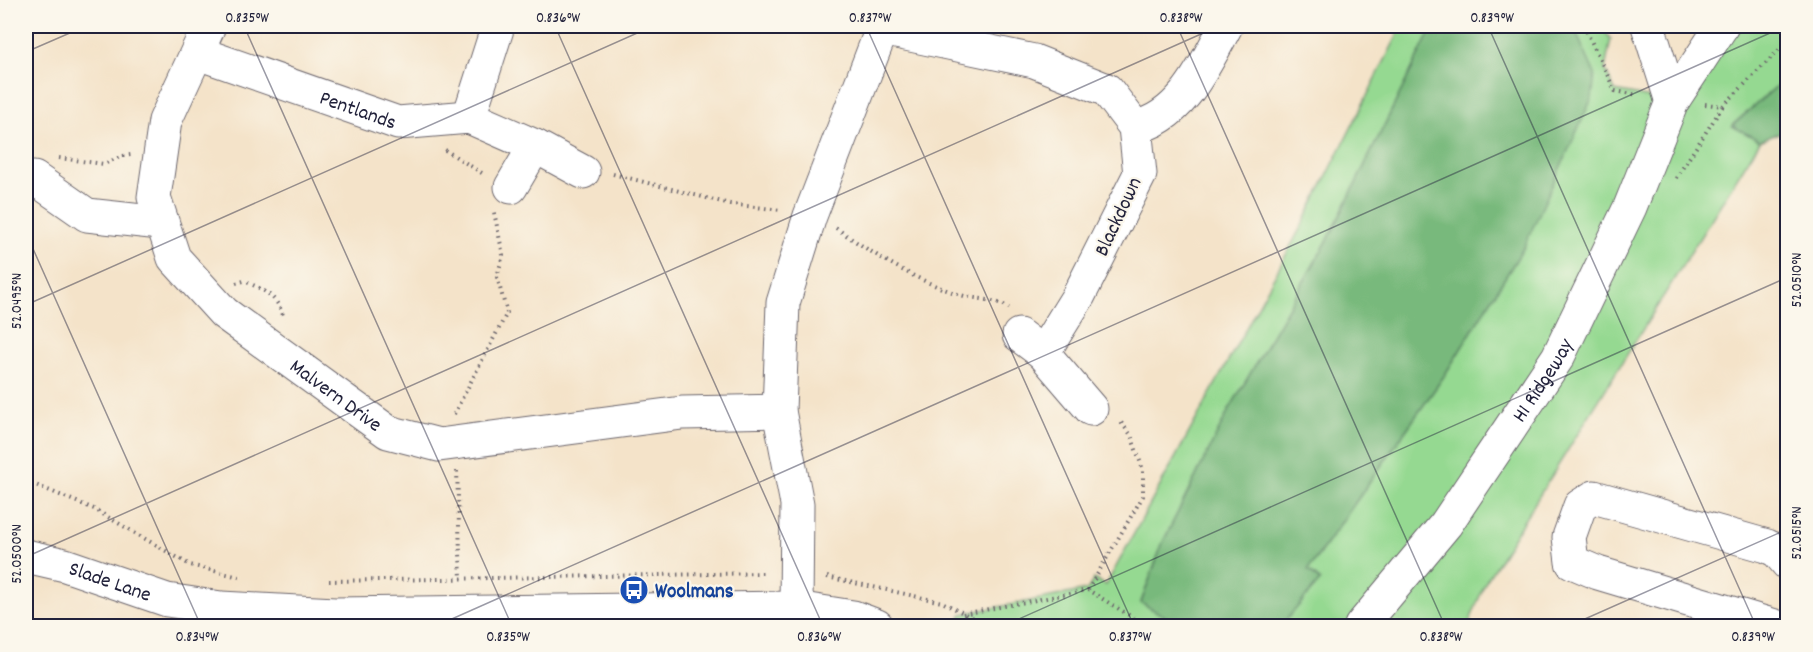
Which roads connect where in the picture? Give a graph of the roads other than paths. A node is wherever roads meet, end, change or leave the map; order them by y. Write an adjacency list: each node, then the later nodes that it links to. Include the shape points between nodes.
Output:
1 (498, 26): 8 (street)
2 (1226, 26): 9 (street, via 1200,74 1177,103 1148,124)
3 (1648, 26): 7 (street)
4 (1722, 26): 7 (street, H1 Ridgeway)
5 (879, 28): 9 (street, via 1034,61 1107,90); 16 (street, via 810,216 783,303)
6 (204, 39): 8 (street, Pentlands, via 398,123); 14 (street, Malvern Drive, via 165,121 154,197)
7 (1672, 102): 22 (street, H1 Ridgeway, via 1630,207 1558,357 1446,524)
8 (469, 117): 10 (street, Pentlands)
9 (1135, 127): 15 (street, Blackdown, via 1140,174 1079,295 1031,344)
10 (535, 146): 12 (street, Pentlands); 13 (street)
11 (44, 167): 14 (street, via 87,215)
12 (583, 172)
13 (503, 184)
14 (161, 220): 16 (street, Malvern Drive, via 174,258 224,313 388,432 439,445 682,413)
15 (1102, 410)
16 (779, 411): 19 (street, via 797,504)
17 (26, 556): 20 (street, Slade Lane, via 65,565 167,600)
18 (1788, 564): 23 (street, via 1767,546 1594,497 1580,506 1569,537 1572,561 1598,573)
19 (796, 608): 20 (street, Slade Lane); 21 (street, Slade Lane, via 853,617)
20 (335, 620)
21 (877, 627)
22 (1361, 627)
23 (1775, 627)

